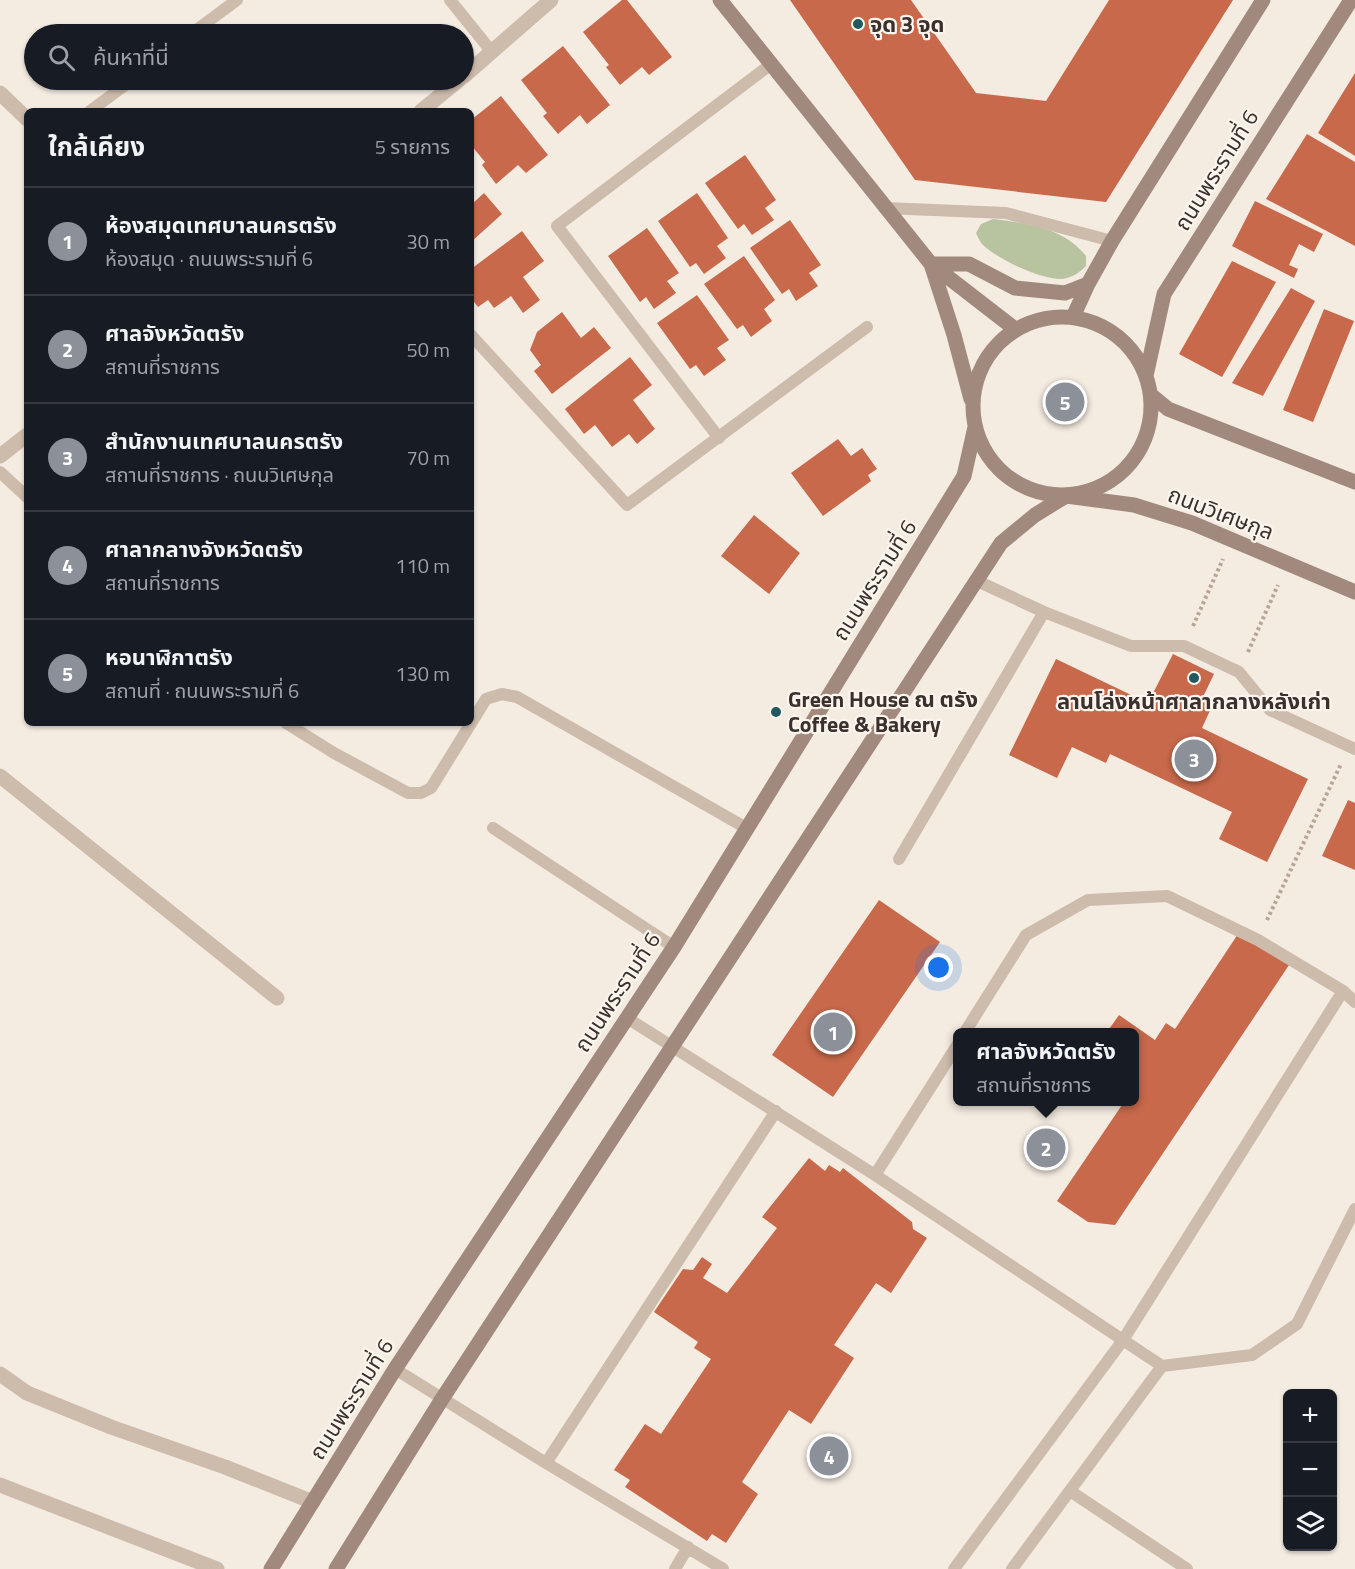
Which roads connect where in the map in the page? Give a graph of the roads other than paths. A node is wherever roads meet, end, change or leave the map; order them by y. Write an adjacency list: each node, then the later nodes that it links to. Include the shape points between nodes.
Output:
1 (237, 0): 7 (lane)
2 (450, 0): 8 (lane)
3 (551, 0): 10 (street)
4 (720, 0): 11 (street)
5 (1263, 0): 20 (street)
6 (1351, 0): 27 (street, ถนนพระรามที่ 6, via 1164,294)
7 (205, 24)
8 (469, 24)
9 (474, 30): 10 (lane)
10 (492, 52): 12 (street)
11 (770, 65): 19 (street); 32 (lane, via 557,226)
12 (474, 67)
13 (118, 90): 16 (lane)
14 (447, 90): 17 (street)
15 (0, 93): 18 (street)
16 (94, 108)
17 (425, 108)
18 (24, 116)
19 (884, 208): 20 (lane, via 1006,213); 21 (street)
20 (1112, 241): 22 (street)
21 (931, 264): 22 (street, via 969,264 1015,288 1065,293); 25 (street); 29 (street)
22 (1088, 284): 23 (street)
23 (1073, 317): 25 (street, via 1043,318); 27 (street, via 1102,325 1125,342)
24 (867, 327): 32 (lane)
25 (1016, 329): 29 (street, via 993,349 978,375)
26 (474, 338): 32 (lane, via 627,505)
27 (1146, 376): 28 (street)
28 (1151, 394): 35 (street, via 1168,409); 37 (street, via 1150,424 1139,451 1127,466 1095,489)
29 (972, 404): 30 (street)
30 (975, 427): 37 (street, via 989,459 1010,480 1037,492); 47 (street, ถนนพระรามที่ 6, via 964,476)
31 (24, 437): 33 (street)
32 (719, 438)
33 (0, 456)
34 (0, 472): 36 (lane)
35 (1355, 482)
36 (24, 494)
37 (1066, 496): 38 (street, via 1001,543); 39 (street, ถนนวิเศษกุล, via 1134,505 1192,523)
38 (975, 580): 40 (lane); 55 (street)
39 (1355, 592)
40 (1044, 612): 44 (lane, via 1131,646 1184,646 1239,672 1270,710); 48 (lane)
41 (474, 718): 47 (lane, via 486,699 502,694 517,697)
42 (291, 726): 43 (lane, via 408,793 421,793 431,788)
43 (469, 726)
44 (1352, 748)
45 (0, 776): 51 (street)
46 (493, 828): 49 (lane)
47 (748, 829): 49 (street, ถนนพระรามที่ 6)
48 (900, 859)
49 (674, 947): 53 (street, ถนนพระรามที่ 6)
50 (1343, 991): 52 (lane); 54 (lane, via 1258,940 1167,896 1088,900 1026,935); 60 (lane)
51 (277, 998)
52 (1355, 1002)
53 (627, 1018): 55 (lane); 62 (street, ถนนพระรามที่ 6)
54 (967, 1028)
55 (672, 1045): 57 (lane); 64 (street)
56 (953, 1050): 58 (lane)
57 (776, 1111): 58 (lane); 65 (lane)
58 (875, 1175): 60 (lane)
59 (1355, 1209): 61 (lane, via 1297,1324 1252,1355)
60 (1123, 1340): 61 (lane); 75 (lane)
61 (1162, 1366): 67 (lane)
62 (395, 1369): 64 (lane); 68 (street, ถนนพระรามที่ 6)
63 (0, 1374): 68 (street, via 27,1393)
64 (442, 1399): 65 (lane); 72 (street)
65 (546, 1463): 69 (lane)
66 (0, 1485): 70 (street)
67 (1070, 1491): 76 (lane); 77 (lane)
68 (313, 1502): 71 (street, ถนนพระรามที่ 6)
69 (688, 1547): 73 (lane); 74 (lane)
70 (218, 1569)
71 (271, 1569)
72 (336, 1569)
73 (675, 1569)
74 (723, 1569)
75 (954, 1569)
76 (1012, 1569)
77 (1187, 1569)

